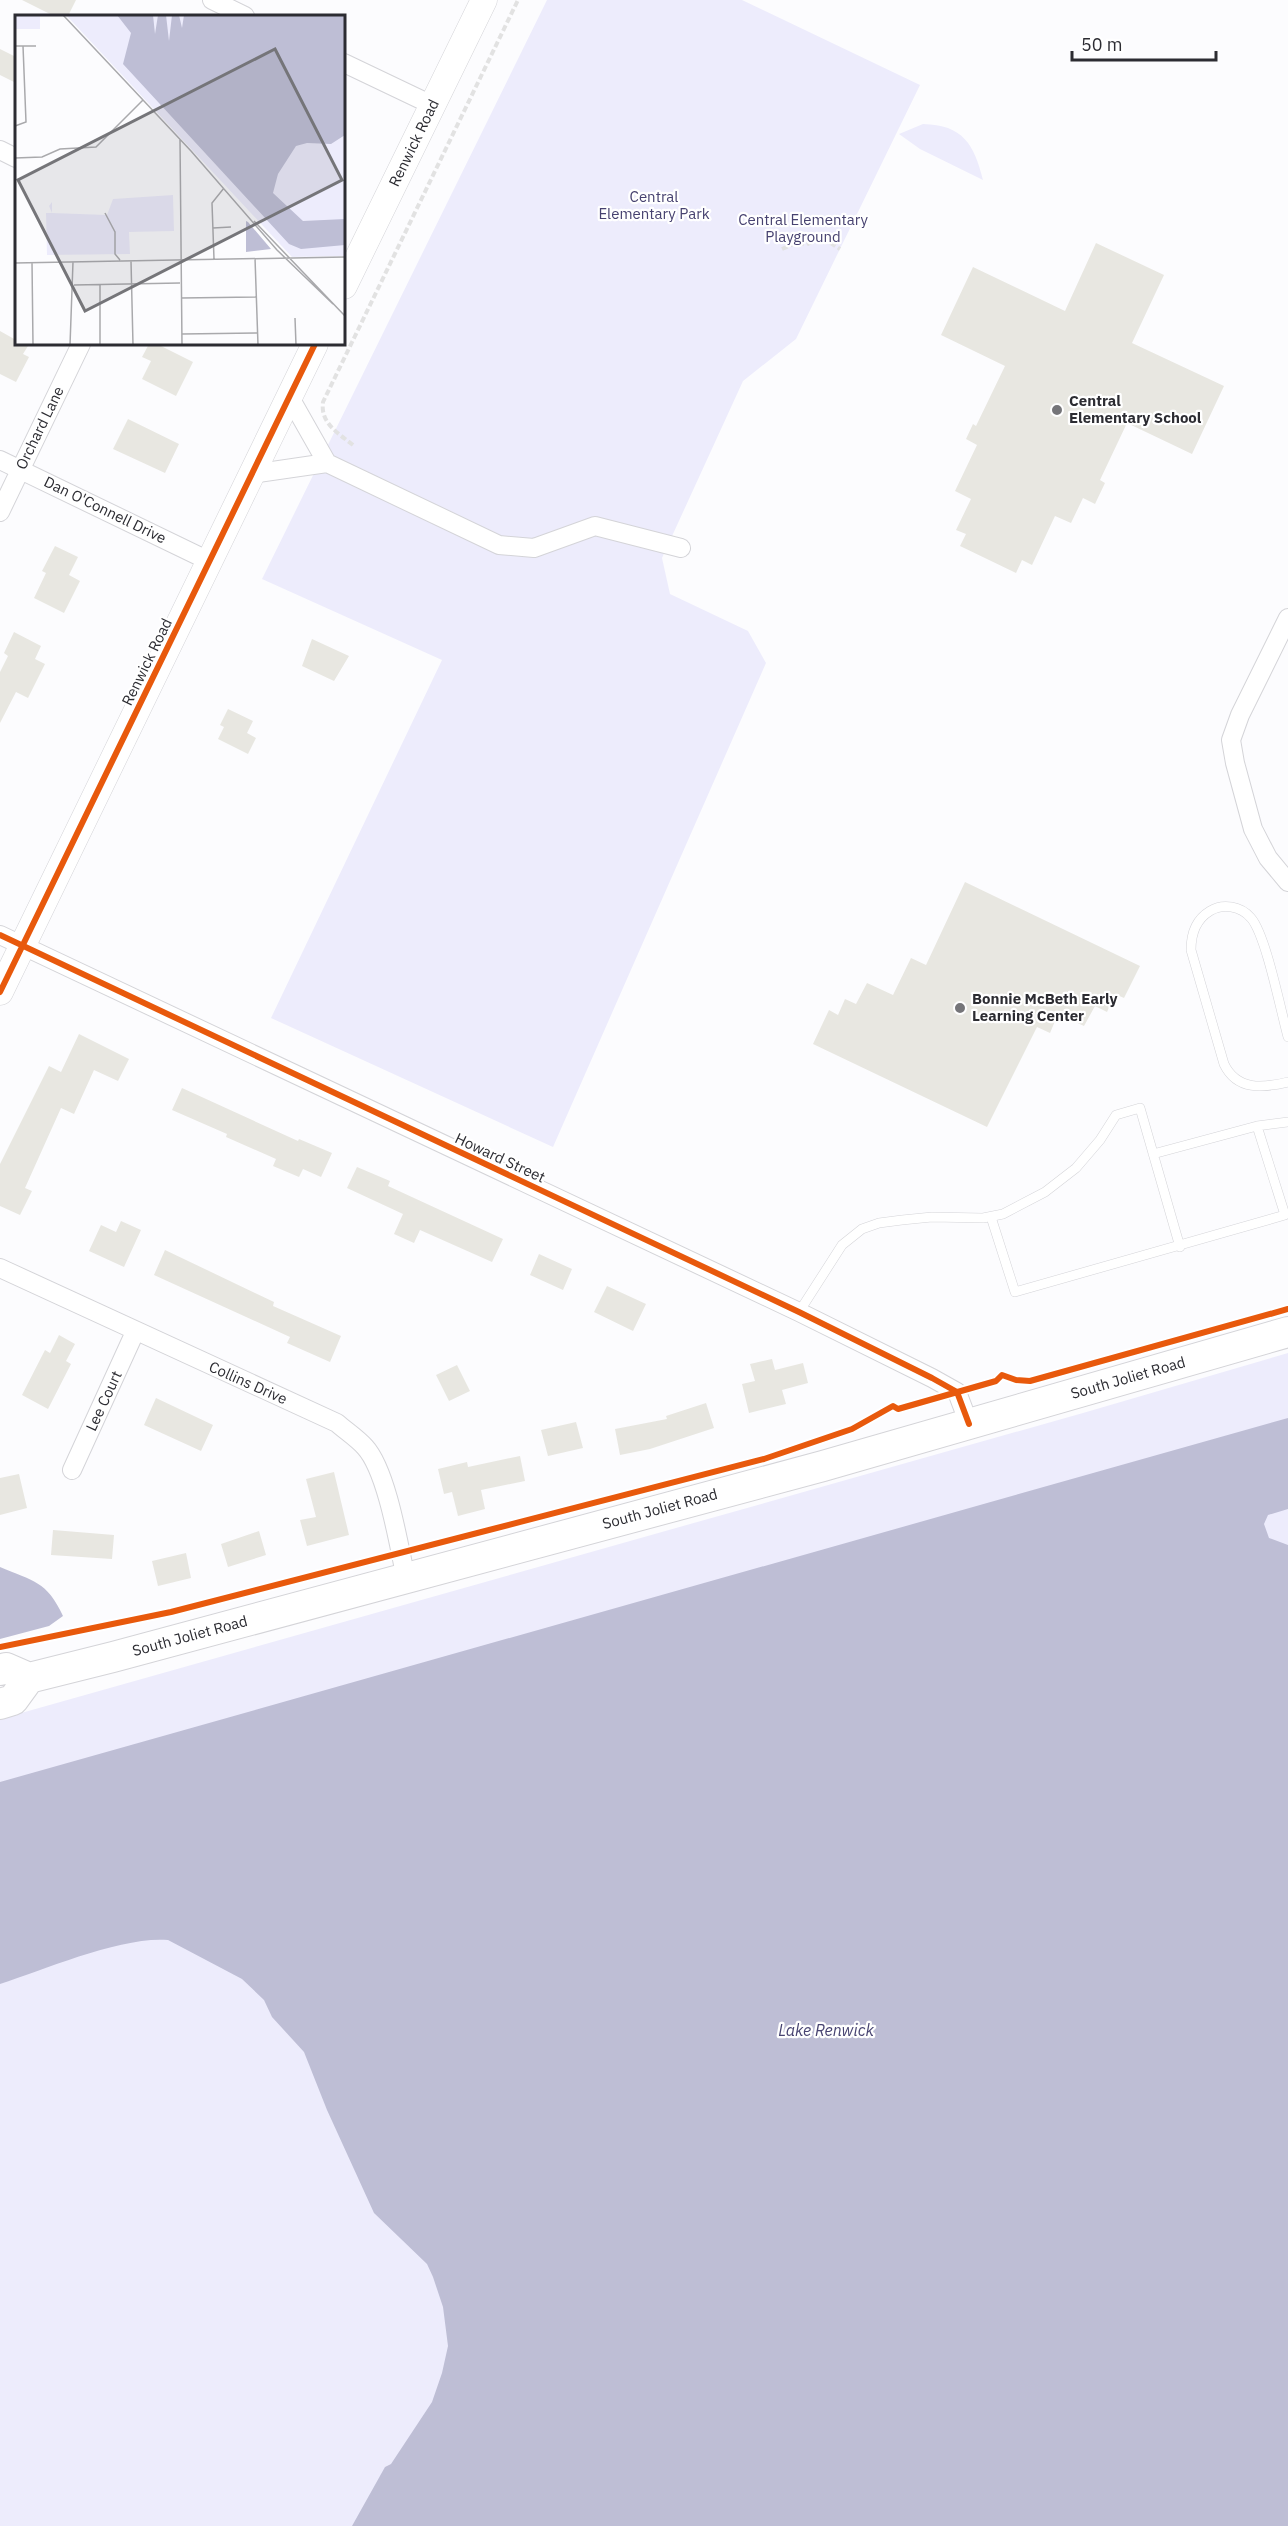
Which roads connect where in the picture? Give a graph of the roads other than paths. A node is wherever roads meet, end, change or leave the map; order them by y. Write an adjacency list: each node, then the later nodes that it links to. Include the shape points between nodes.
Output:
1 (212, 0): 3 (street)
2 (484, 0): 5 (street, Renwick Road)
3 (241, 15)
4 (345, 63): 5 (street)
5 (432, 105): 8 (street, Renwick Road)
6 (0, 150): 7 (street)
7 (15, 158)
8 (345, 284)
9 (81, 345): 14 (street, Orchard Lane)
10 (314, 345): 11 (street, Renwick Road)
11 (289, 396): 13 (street); 15 (street, Renwick Road)
12 (0, 460): 14 (street, Dan O'Connell Drive)
13 (327, 463): 15 (street); 17 (street, via 499,545 534,548 595,526)
14 (20, 469): 16 (street, Orchard Lane); 18 (street, Dan O'Connell Drive)
15 (251, 474): 18 (street, Renwick Road)
16 (0, 512)
17 (681, 548)
18 (209, 561): 21 (street, Renwick Road)
19 (1288, 618): 20 (street, via 1231,740 1253,829 1268,858)
20 (1288, 882)
21 (11, 941): 22 (street, Renwick Road); 31 (street, Howard Street)
22 (0, 992)
23 (1288, 1037): 24 (lane, via 1257,927 1244,911 1214,908 1197,923 1191,951 1224,1064 1229,1074 1251,1087)
24 (1288, 1082)
25 (1288, 1122): 26 (lane)
26 (1257, 1126): 27 (lane); 29 (lane, via 1285,1215)
27 (1153, 1154): 28 (lane, via 1140,1108 1116,1115 1076,1168 1042,1195); 29 (lane)
28 (991, 1217): 29 (lane, via 1015,1292); 31 (lane, via 922,1218 862,1229 842,1245)
29 (1180, 1247)
30 (0, 1268): 32 (street, Collins Drive)
31 (799, 1312): 34 (street, Howard Street, via 957,1392)
32 (135, 1332): 35 (street, Lee Court); 36 (street, Collins Drive, via 336,1423 366,1448 378,1470)
33 (1288, 1332): 34 (main road, South Joliet Road)
34 (969, 1424): 36 (main road, South Joliet Road)
35 (72, 1470)
36 (406, 1579): 38 (main road, South Joliet Road)
37 (0, 1670): 38 (main road, via 6,1668)
38 (29, 1678): 39 (main road, via 13,1700)
39 (0, 1704)

